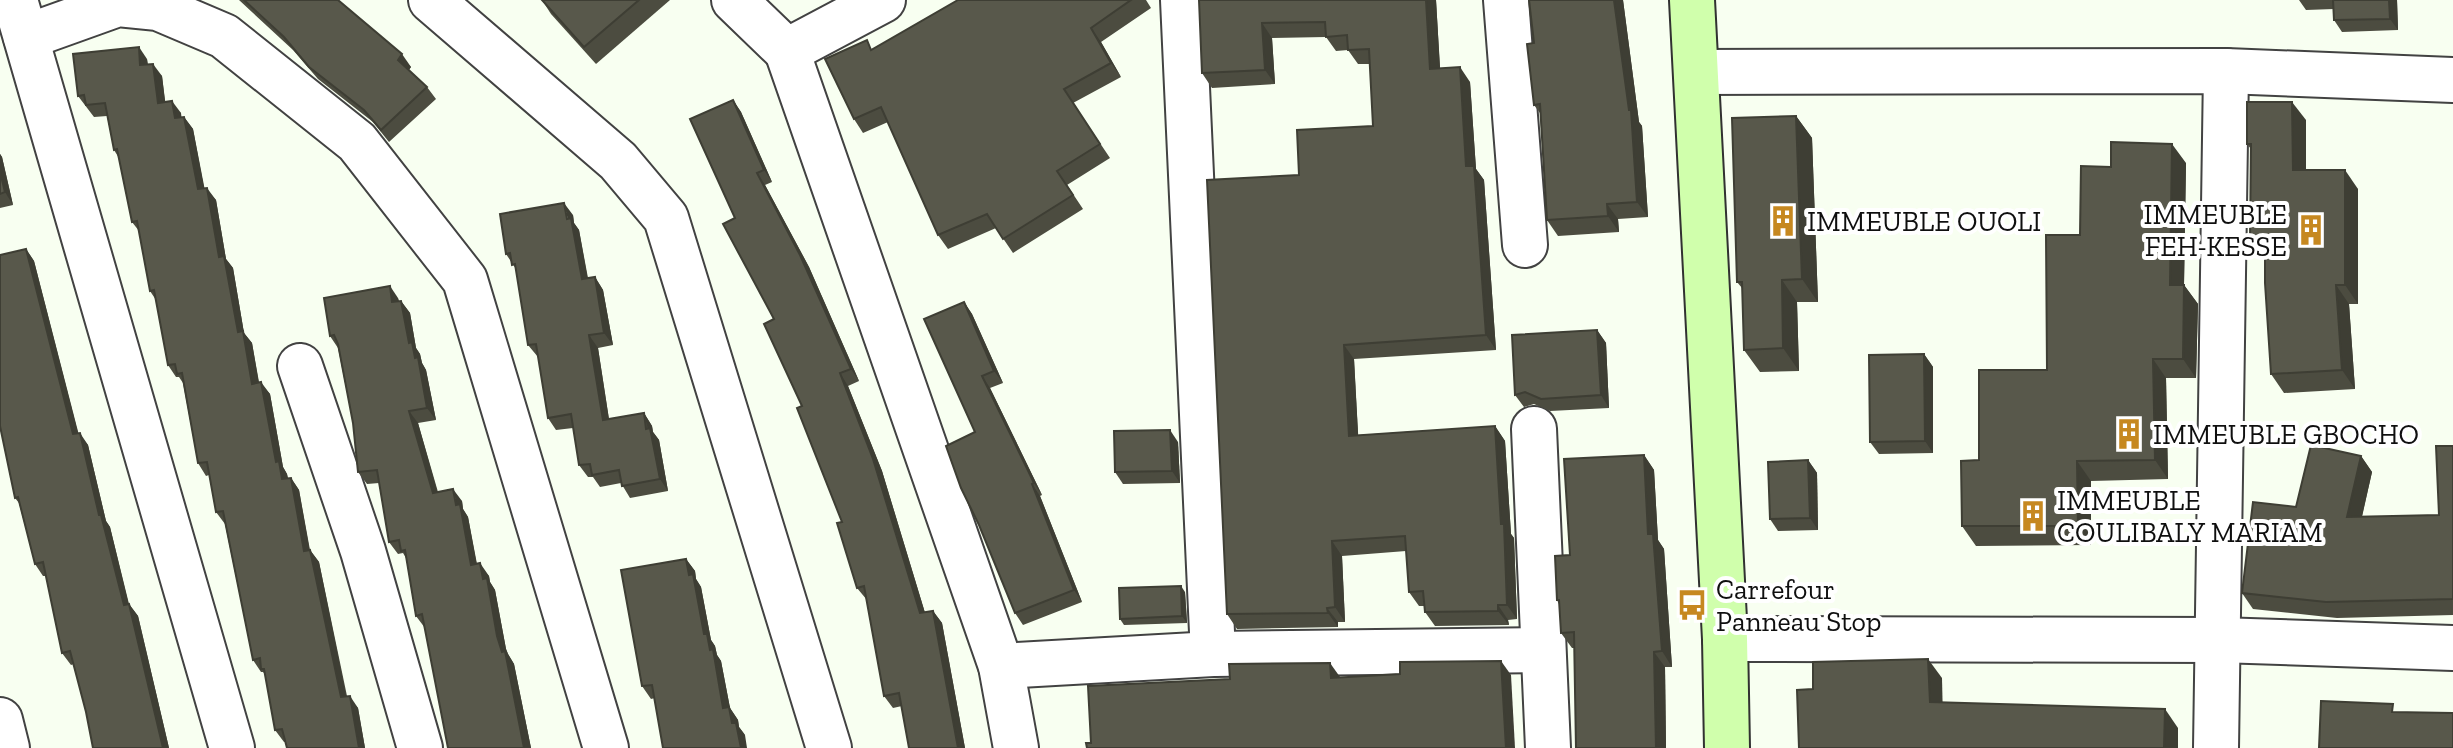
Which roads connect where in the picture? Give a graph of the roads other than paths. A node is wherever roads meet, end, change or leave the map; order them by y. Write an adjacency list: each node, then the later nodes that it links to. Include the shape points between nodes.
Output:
1 (431, 0): 26 (street, via 618,161 666,218)
2 (734, 0): 8 (street)
3 (883, 0): 8 (street)
4 (1183, 0): 19 (street)
5 (1506, 0): 12 (street)
6 (1692, 0): 10 (street)
7 (21, 18): 23 (street); 25 (street, via 118,4 158,8 224,36 357,142 465,280)
8 (787, 51): 20 (street)
9 (2226, 71): 10 (street); 11 (street); 16 (street)
10 (1696, 72): 15 (street)
11 (2453, 80)
12 (1525, 245)
13 (300, 366): 24 (street, via 363,551)
14 (1534, 429): 18 (street)
15 (1725, 639): 16 (street); 29 (street)
16 (2219, 640): 17 (street); 30 (street)
17 (2453, 648)
18 (1542, 650): 19 (street); 28 (street)
19 (1213, 654): 20 (street)
20 (1001, 666): 27 (street)
21 (0, 720): 22 (street)
22 (7, 748)
23 (232, 748)
24 (420, 748)
25 (606, 748)
26 (829, 748)
27 (1016, 748)
28 (1548, 748)
29 (1727, 748)
30 (2216, 748)

